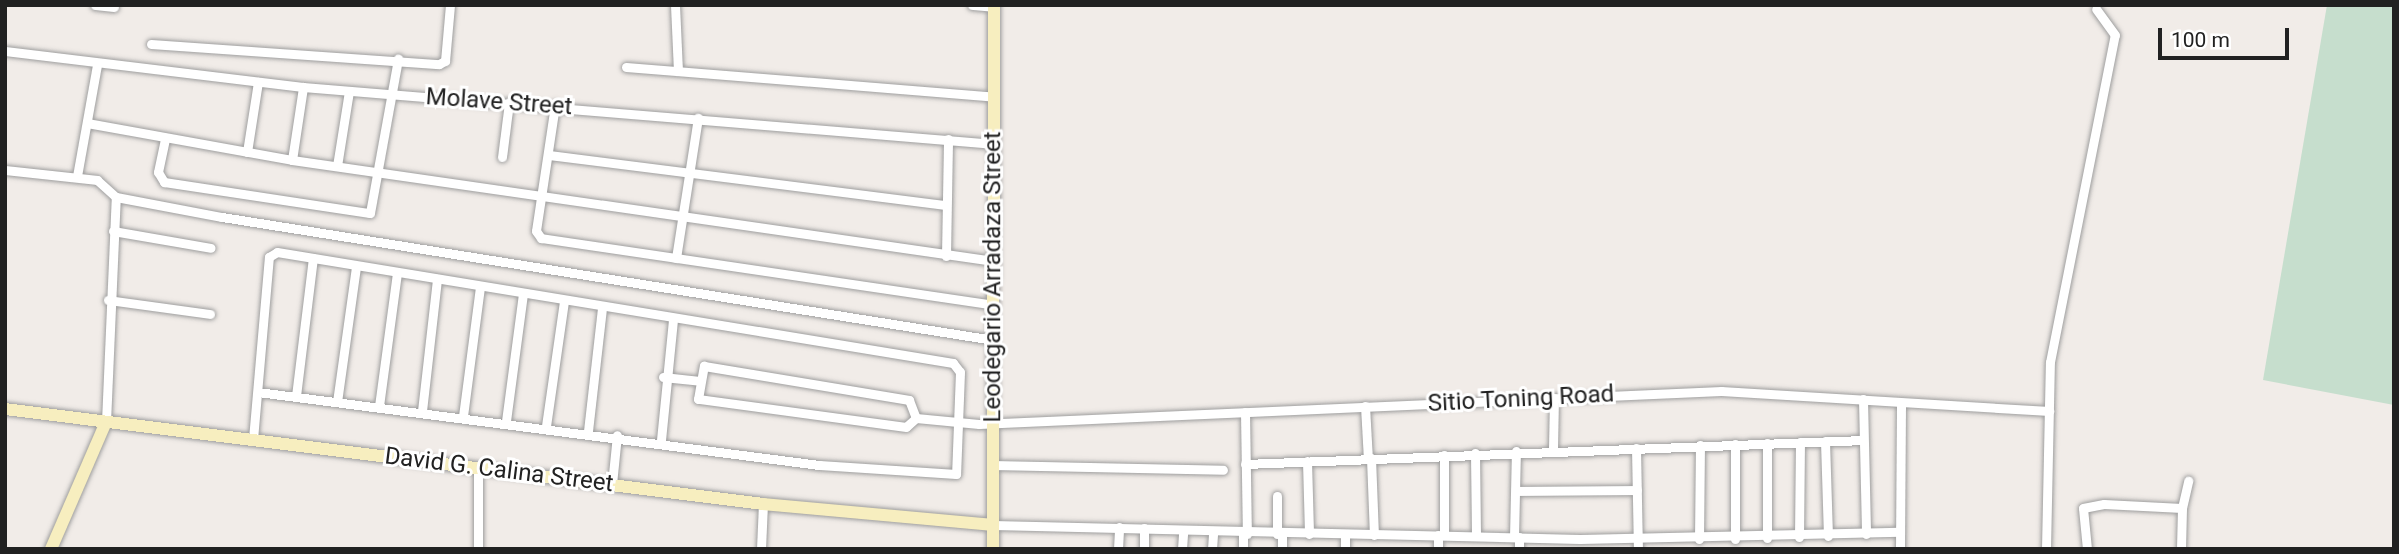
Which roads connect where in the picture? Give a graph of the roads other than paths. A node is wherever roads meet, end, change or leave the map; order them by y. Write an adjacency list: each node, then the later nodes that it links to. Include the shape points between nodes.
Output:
1 (95, 5): 6 (street)
2 (450, 5): 10 (street, via 444,62)
3 (675, 5): 13 (street)
4 (972, 5): 5 (street)
5 (994, 6): 18 (street, Leodegario Arradaza Street)
6 (114, 7)
7 (2096, 9): 69 (street, via 2115,35 2052,350)
8 (151, 44): 10 (street)
9 (5, 51): 11 (street, Molave Street)
10 (398, 59): 17 (street)
11 (97, 65): 14 (street, Molave Street); 22 (street)
12 (626, 67): 13 (street)
13 (678, 71): 18 (street)
14 (258, 82): 15 (street, Molave Street); 26 (street)
15 (303, 87): 16 (street, Molave Street); 29 (street)
16 (349, 91): 17 (street, Molave Street); 30 (street)
17 (394, 94): 19 (street, Molave Street); 33 (street)
18 (995, 97): 25 (street, Leodegario Arradaza Street)
19 (509, 102): 20 (street, Molave Street); 28 (street)
20 (555, 105): 21 (street, Molave Street); 27 (street)
21 (698, 118): 24 (street, Molave Street); 32 (street)
22 (87, 122): 23 (street); 34 (street)
23 (165, 139): 26 (street); 33 (street, via 158,177 206,191 366,214 374,208)
24 (948, 139): 25 (street, Molave Street); 37 (street)
25 (995, 144): 44 (street, Leodegario Arradaza Street)
26 (247, 152): 29 (street)
27 (549, 155): 32 (street); 36 (street)
28 (502, 158)
29 (292, 160): 30 (street)
30 (337, 166): 33 (street)
31 (5, 170): 34 (street)
32 (690, 171): 37 (street); 38 (street)
33 (380, 173): 36 (street)
34 (76, 176): 35 (street, via 104,183)
35 (116, 197): 39 (street); 56 (street)
36 (541, 197): 38 (street); 43 (street, via 536,231 541,238)
37 (946, 205): 41 (street)
38 (683, 217): 41 (street); 43 (street)
39 (113, 231): 40 (street); 50 (street)
40 (211, 248)
41 (946, 256): 44 (street)
42 (313, 258): 45 (street); 59 (street, via 277,252 269,257); 60 (street)
43 (676, 258): 52 (street)
44 (994, 261): 52 (street, Leodegario Arradaza Street)
45 (356, 266): 46 (street); 63 (street)
46 (397, 273): 47 (street); 65 (street)
47 (437, 279): 48 (street); 68 (street)
48 (480, 287): 49 (street); 71 (street)
49 (523, 294): 51 (street); 73 (street)
50 (108, 300): 54 (street); 74 (street)
51 (564, 300): 53 (street); 77 (street)
52 (993, 305): 56 (street, Leodegario Arradaza Street)
53 (602, 308): 55 (street); 78 (street)
54 (210, 314)
55 (673, 319): 57 (street); 76 (street, via 953,363 960,372)
56 (993, 340): 75 (street, Leodegario Arradaza Street)
57 (663, 377): 58 (street); 81 (street)
58 (700, 381): 72 (street, Sitio Toning Road, via 698,399 906,427); 72 (street, via 704,366 873,394 914,402)
59 (258, 392): 60 (street); 80 (street)
60 (296, 396): 63 (street)
61 (1554, 398): 62 (street, Sitio Toning Road, via 1721,391); 66 (street, Sitio Toning Road); 89 (street)
62 (1863, 398): 64 (street, Sitio Toning Road); 82 (street)
63 (337, 402): 65 (street)
64 (1901, 402): 69 (street, Sitio Toning Road); 109 (street)
65 (379, 406): 68 (street)
66 (1365, 407): 70 (street, Sitio Toning Road); 93 (street)
67 (5, 409): 74 (street, David G. Calina Street)
68 (422, 411): 71 (street)
69 (2049, 411): 144 (street)
70 (1244, 412): 75 (street, Sitio Toning Road); 95 (street)
71 (463, 416): 73 (street)
72 (916, 418): 76 (street, Sitio Toning Road)
73 (506, 421): 77 (street)
74 (106, 422): 80 (street, David G. Calina Street); 130 (street)
75 (992, 422): 76 (street, Sitio Toning Road); 96 (street, Leodegario Arradaza Street)
76 (959, 424): 81 (street, via 956,474 819,465)
77 (546, 426): 78 (street)
78 (588, 431): 79 (street)
79 (620, 435): 81 (street); 100 (street)
80 (253, 439): 97 (street, David G. Calina Street)
81 (661, 440)
82 (1863, 440): 83 (street); 117 (street)
83 (1825, 441): 84 (street); 120 (street)
84 (1800, 442): 85 (street); 122 (street)
85 (1767, 443): 86 (street); 123 (street)
86 (1735, 444): 87 (street); 124 (street)
87 (1700, 445): 88 (street); 125 (street)
88 (1636, 448): 89 (street); 101 (street)
89 (1553, 449): 90 (street)
90 (1516, 451): 91 (street); 102 (street)
91 (1475, 453): 92 (street); 119 (street)
92 (1444, 455): 93 (street); 118 (street)
93 (1370, 458): 94 (street); 116 (street)
94 (1307, 461): 95 (street); 114 (street)
95 (1245, 464): 112 (street)
96 (992, 465): 98 (street); 106 (street, Leodegario Arradaza Street)
97 (478, 468): 100 (street, David G. Calina Street); 131 (street)
98 (1223, 470)
99 (2188, 481): 105 (street)
100 (615, 484): 104 (street, David G. Calina Street)
101 (1637, 490): 102 (street); 128 (street)
102 (1516, 492): 121 (street)
103 (1277, 496): 113 (street)
104 (763, 504): 106 (street, David G. Calina Street); 132 (street)
105 (2182, 508): 145 (street, via 2085,506); 146 (street)
106 (993, 524): 107 (street); 133 (street, Leodegario Arradaza Street)
107 (1119, 527): 108 (street); 134 (street)
108 (1144, 528): 110 (street); 135 (street)
109 (1900, 532): 117 (street); 143 (street)
110 (1183, 533): 111 (street); 136 (street)
111 (1213, 534): 112 (street); 137 (street)
112 (1245, 534): 113 (street); 138 (street)
113 (1279, 534): 114 (street); 139 (street)
114 (1309, 534): 115 (street)
115 (1345, 534): 116 (street); 140 (street)
116 (1374, 534): 118 (street)
117 (1866, 534): 120 (street)
118 (1441, 535): 119 (street); 141 (street)
119 (1476, 535): 121 (street)
120 (1828, 536): 122 (street)
121 (1517, 537): 126 (street); 142 (street)
122 (1799, 537): 123 (street)
123 (1768, 538): 124 (street)
124 (1735, 539): 125 (street)
125 (1705, 542): 129 (street)
126 (1580, 544): 127 (street)
127 (1603, 544): 128 (street)
128 (1638, 544): 129 (street)
129 (1673, 544)
130 (51, 549)
131 (478, 549)
132 (761, 549)
133 (993, 549)
134 (1118, 549)
135 (1144, 549)
136 (1182, 549)
137 (1212, 549)
138 (1243, 549)
139 (1282, 549)
140 (1345, 549)
141 (1438, 549)
142 (1519, 549)
143 (1900, 549)
144 (2046, 549)
145 (2087, 549)
146 (2181, 549)

